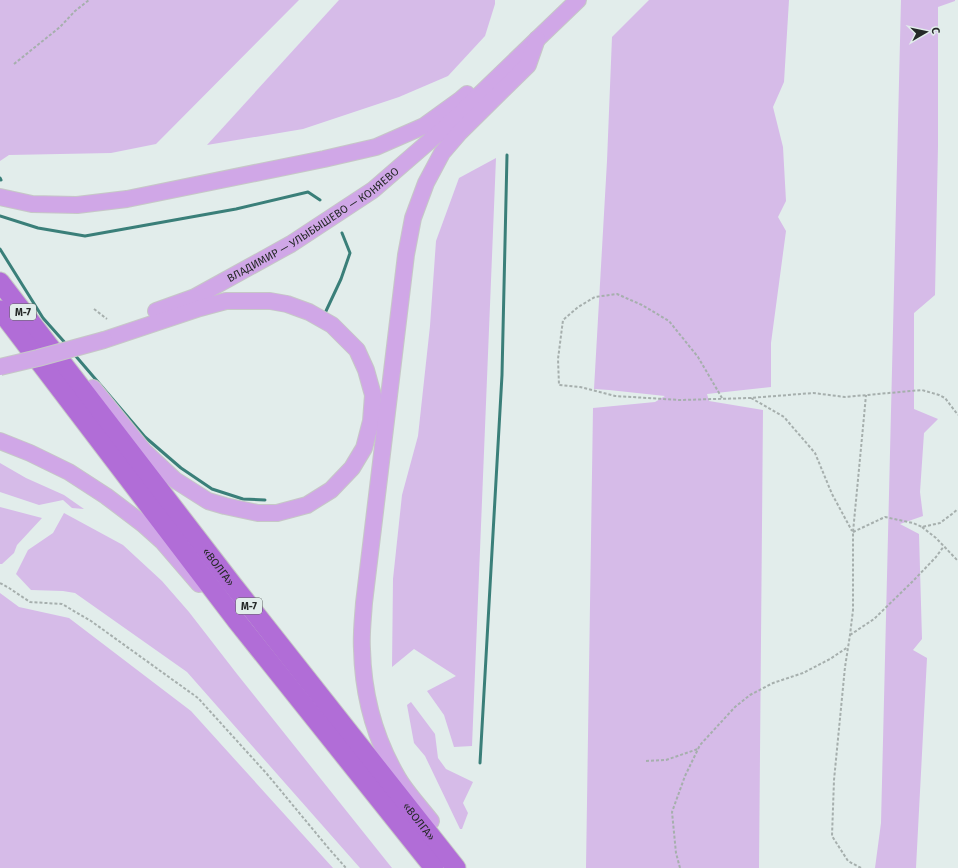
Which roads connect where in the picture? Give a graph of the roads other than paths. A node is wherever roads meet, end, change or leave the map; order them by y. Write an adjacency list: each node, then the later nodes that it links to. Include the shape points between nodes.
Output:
1 (578, 1): 2 (main road, ВЛАДИМИР — УЛЫБЫШЕВО — КОНЯЕВО)
2 (537, 39): 3 (main road, via 424,126 376,147 127,199 77,205 47,205); 6 (main road, ВЛАДИМИР — УЛЫБЫШЕВО — КОНЯЕВО, via 448,125 373,190 291,244 195,297 126,323); 13 (main road, via 528,65 460,132 442,154 426,184 413,218 406,255 364,603 364,680 380,740 398,779 451,847)
3 (0, 197)
4 (0, 282): 7 (highway, «ВОЛГА» / М-7)
5 (0, 310): 11 (highway, «ВОЛГА» / М-7)
6 (101, 336): 7 (main road, via 226,301 270,301 309,312 332,325 357,350 366,370 373,395 371,421 364,448 352,468 331,490 307,505 277,513 258,513 208,501 176,480 144,451 66,356); 8 (main road, ВЛАДИМИР — УЛЫБЫШЕВО — КОНЯЕВО); 9 (main road, bridge, via 38,358)
7 (46, 341): 13 (highway, «ВОЛГА» / М-7, via 232,584)
8 (0, 357)
9 (0, 367)
10 (0, 441): 11 (main road, via 69,472 143,524 162,541 200,586)
11 (236, 620): 12 (highway, «ВОЛГА» / М-7)
12 (434, 868)
13 (456, 868)

